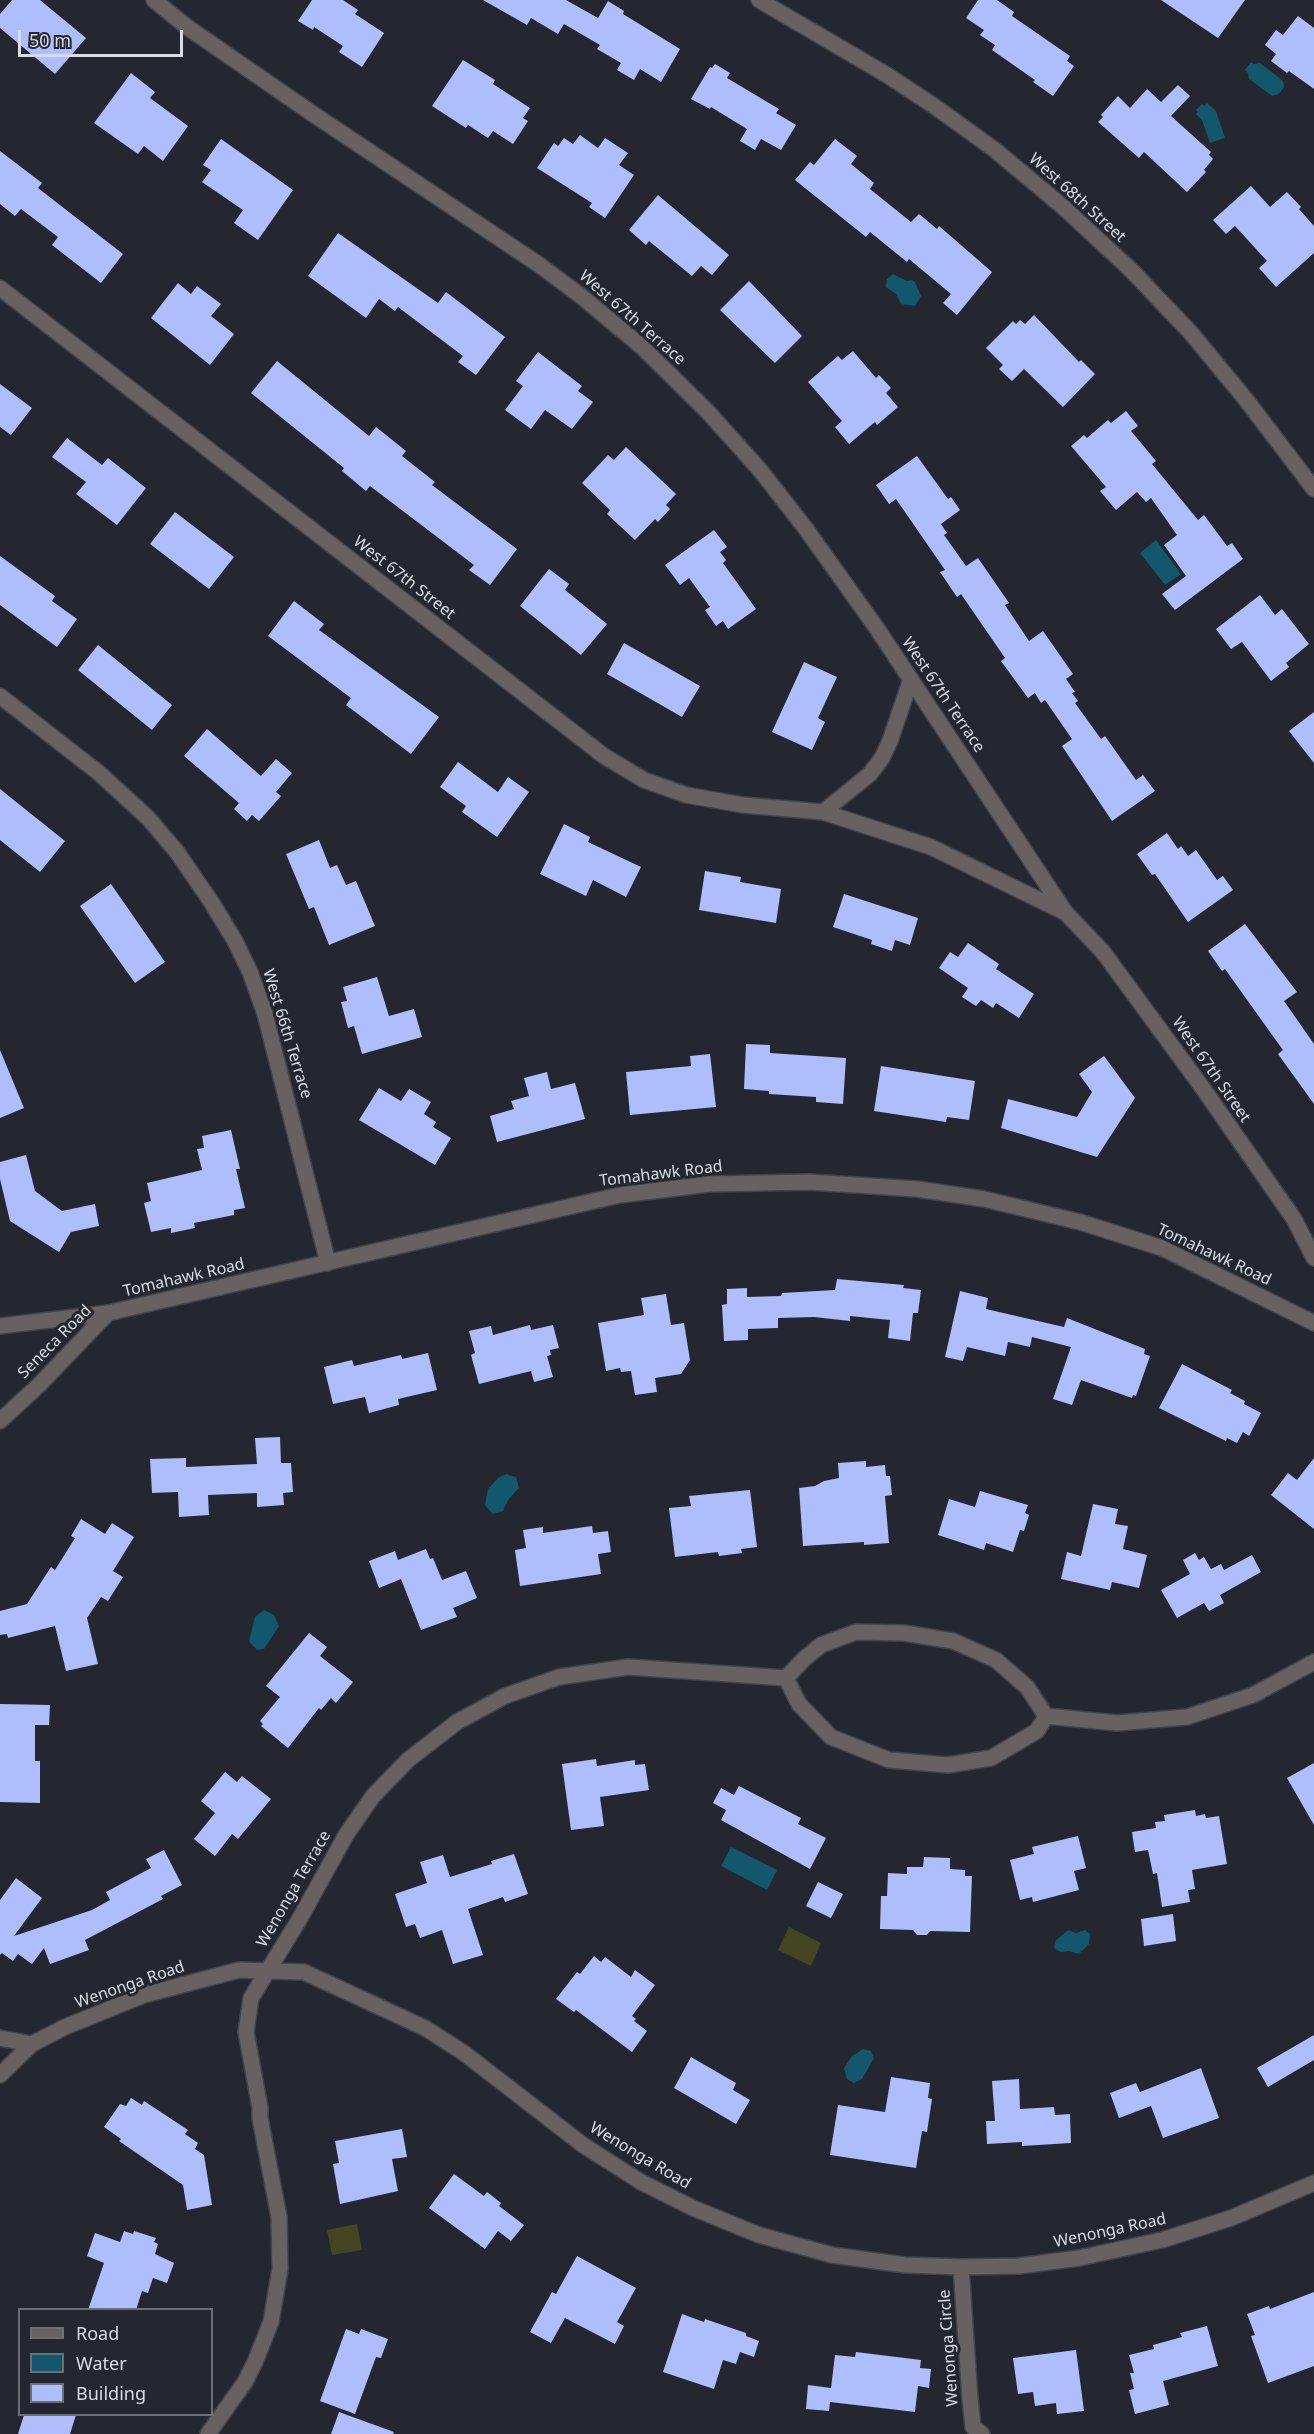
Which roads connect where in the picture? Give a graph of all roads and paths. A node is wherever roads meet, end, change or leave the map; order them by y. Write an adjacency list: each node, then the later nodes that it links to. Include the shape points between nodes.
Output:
1 (154, 0): 5 (street, West 67th Terrace, via 313,114 538,264 642,347 760,470)
2 (759, 0): 4 (street, West 68th Street, via 934,106 1062,206 1191,333)
3 (0, 288): 8 (street, West 67th Street, via 625,770 686,795)
4 (1314, 489)
5 (911, 679): 7 (street, West 67th Terrace); 8 (street, via 882,758 870,774)
6 (0, 696): 11 (street, West 66th Terrace, via 99,773 148,818 177,852 235,940 265,1014)
7 (976, 777): 9 (street, West 67th Street)
8 (823, 812): 9 (street, West 67th Street, via 931,847)
9 (1065, 912): 10 (street, West 67th Street, via 1103,952 1203,1087 1294,1219)
10 (1314, 1258)
11 (328, 1263): 12 (street, Tomahawk Road); 13 (street, Tomahawk Road, via 620,1195 710,1184 809,1182 917,1189 984,1199 1080,1222 1162,1248)
12 (108, 1313): 14 (street, Tomahawk Road); 15 (street, Seneca Road)
13 (1314, 1323)
14 (2, 1324)
15 (0, 1421)
16 (1314, 1662): 18 (street, via 1252,1695 1186,1717 1117,1723)
17 (786, 1678): 18 (street, via 821,1645 838,1638 856,1632 904,1633 953,1641 996,1660 1027,1687); 18 (street, via 799,1704 831,1737 889,1760 948,1765 991,1758 1037,1731); 19 (street, Wenonga Terrace, via 628,1667 592,1671 533,1685 457,1722 408,1760 373,1796 346,1834)
18 (1046, 1716)
19 (267, 1971): 21 (street, Wenonga Road, via 239,1970 172,1986 72,2024); 24 (street, Wenonga Road, via 304,1972 425,2028 464,2053 583,2145 641,2182 693,2208 759,2235 832,2255 905,2265); 26 (street, Wenonga Terrace, via 250,1998 246,2032 279,2217 279,2278 271,2322 255,2362)
20 (0, 2038): 21 (street)
21 (32, 2044): 22 (street, Wenonga Road)
22 (0, 2075)
23 (1314, 2183): 24 (street, Wenonga Road, via 1232,2218 1162,2240 1079,2258)
24 (961, 2267): 25 (street, Wenonga Circle)
25 (974, 2432)
26 (208, 2434)

